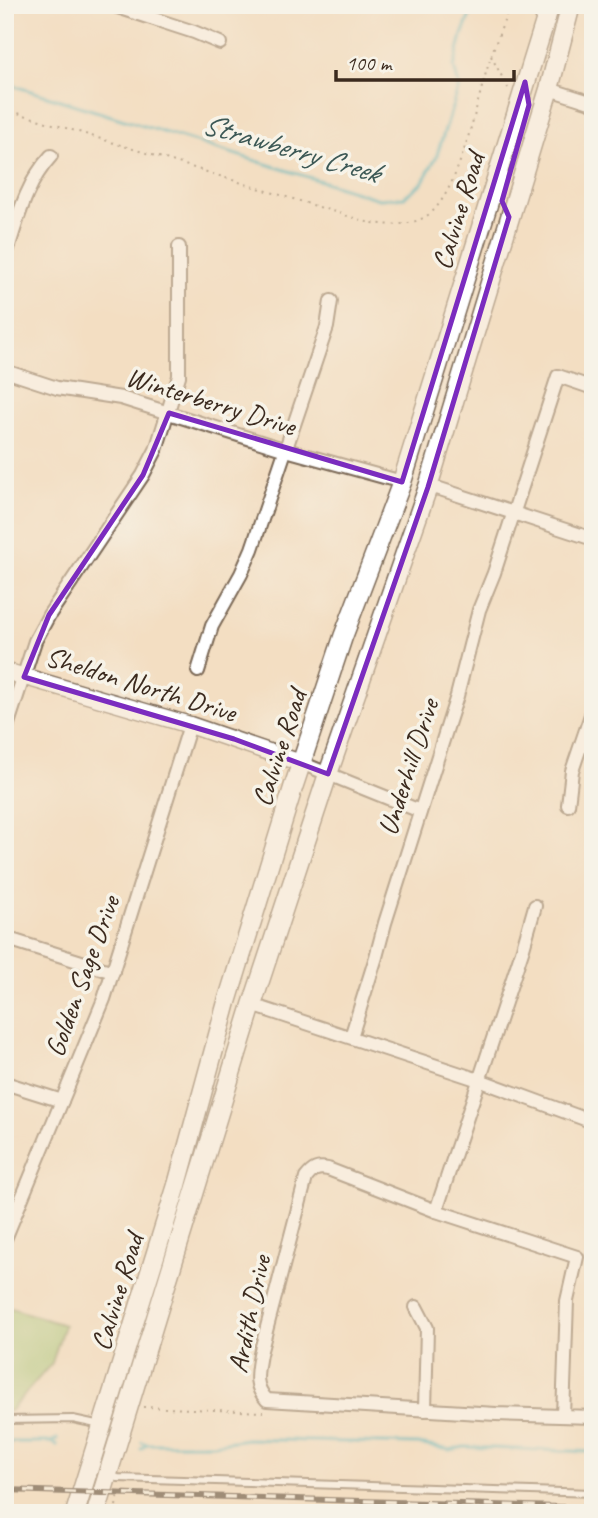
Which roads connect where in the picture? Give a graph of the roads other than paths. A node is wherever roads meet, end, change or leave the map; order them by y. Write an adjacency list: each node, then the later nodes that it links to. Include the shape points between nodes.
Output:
1 (111, 5): 5 (street)
2 (550, 5): 6 (main road, Calvine Road)
3 (561, 5): 7 (main road, via 541,70)
4 (570, 5): 7 (main road, Calvine Road)
5 (220, 43)
6 (517, 85): 10 (main road, via 530,90 502,201); 19 (main road, Calvine Road)
7 (549, 89): 8 (street); 10 (main road, Calvine Road)
8 (593, 103)
9 (51, 156): 11 (street, via 34,177)
10 (509, 217): 20 (main road, Calvine Road)
11 (10, 225): 13 (street)
12 (179, 247): 17 (street, via 179,376)
13 (5, 258)
14 (331, 301): 18 (street, via 327,327)
15 (5, 371): 17 (street, Winterberry Drive)
16 (593, 388): 21 (street, Underhill Drive, via 558,376)
17 (169, 413): 18 (street, Winterberry Drive); 25 (street, via 143,475 49,615)
18 (286, 450): 19 (street, Winterberry Drive); 24 (street, via 247,561 212,626)
19 (402, 482): 29 (main road, Calvine Road)
20 (428, 487): 21 (street); 30 (main road, Calvine Road)
21 (514, 513): 22 (street); 32 (street, Underhill Drive, via 479,610)
22 (593, 539)
23 (5, 671): 25 (street, Sheldon North Drive)
24 (198, 671)
25 (24, 677): 27 (street, Sheldon North Drive); 28 (street)
26 (593, 709): 31 (street, via 572,771)
27 (190, 725): 29 (street, Sheldon North Drive); 35 (street, Golden Sage Drive)
28 (5, 733)
29 (301, 763): 30 (street); 49 (main road, Calvine Road)
30 (328, 774): 32 (street); 36 (main road, Calvine Road)
31 (568, 805)
32 (420, 811): 37 (street, Underhill Drive)
33 (534, 906): 38 (street)
34 (5, 939): 35 (street)
35 (113, 972): 40 (street, Golden Sage Drive)
36 (252, 1005): 37 (street); 50 (main road, Calvine Road)
37 (351, 1037): 38 (street)
38 (479, 1080): 41 (street); 42 (street)
39 (5, 1083): 40 (street)
40 (62, 1101): 43 (street, Golden Sage Drive)
41 (593, 1122)
42 (436, 1211): 45 (street, Ardith Drive, via 328,1169 312,1170 306,1178 256,1382 258,1392 275,1401); 46 (street, via 577,1257 567,1301)
43 (5, 1239)
44 (416, 1307): 45 (street, via 428,1328)
45 (425, 1410): 46 (street, Ardith Drive)
46 (563, 1416): 47 (street, Ardith Drive)
47 (593, 1417)
48 (5, 1420): 49 (lane, via 73,1419)
49 (103, 1426): 52 (main road, Calvine Road)
50 (108, 1475): 51 (lane); 53 (main road, Calvine Road)
51 (593, 1493)
52 (75, 1513)
53 (96, 1513)

